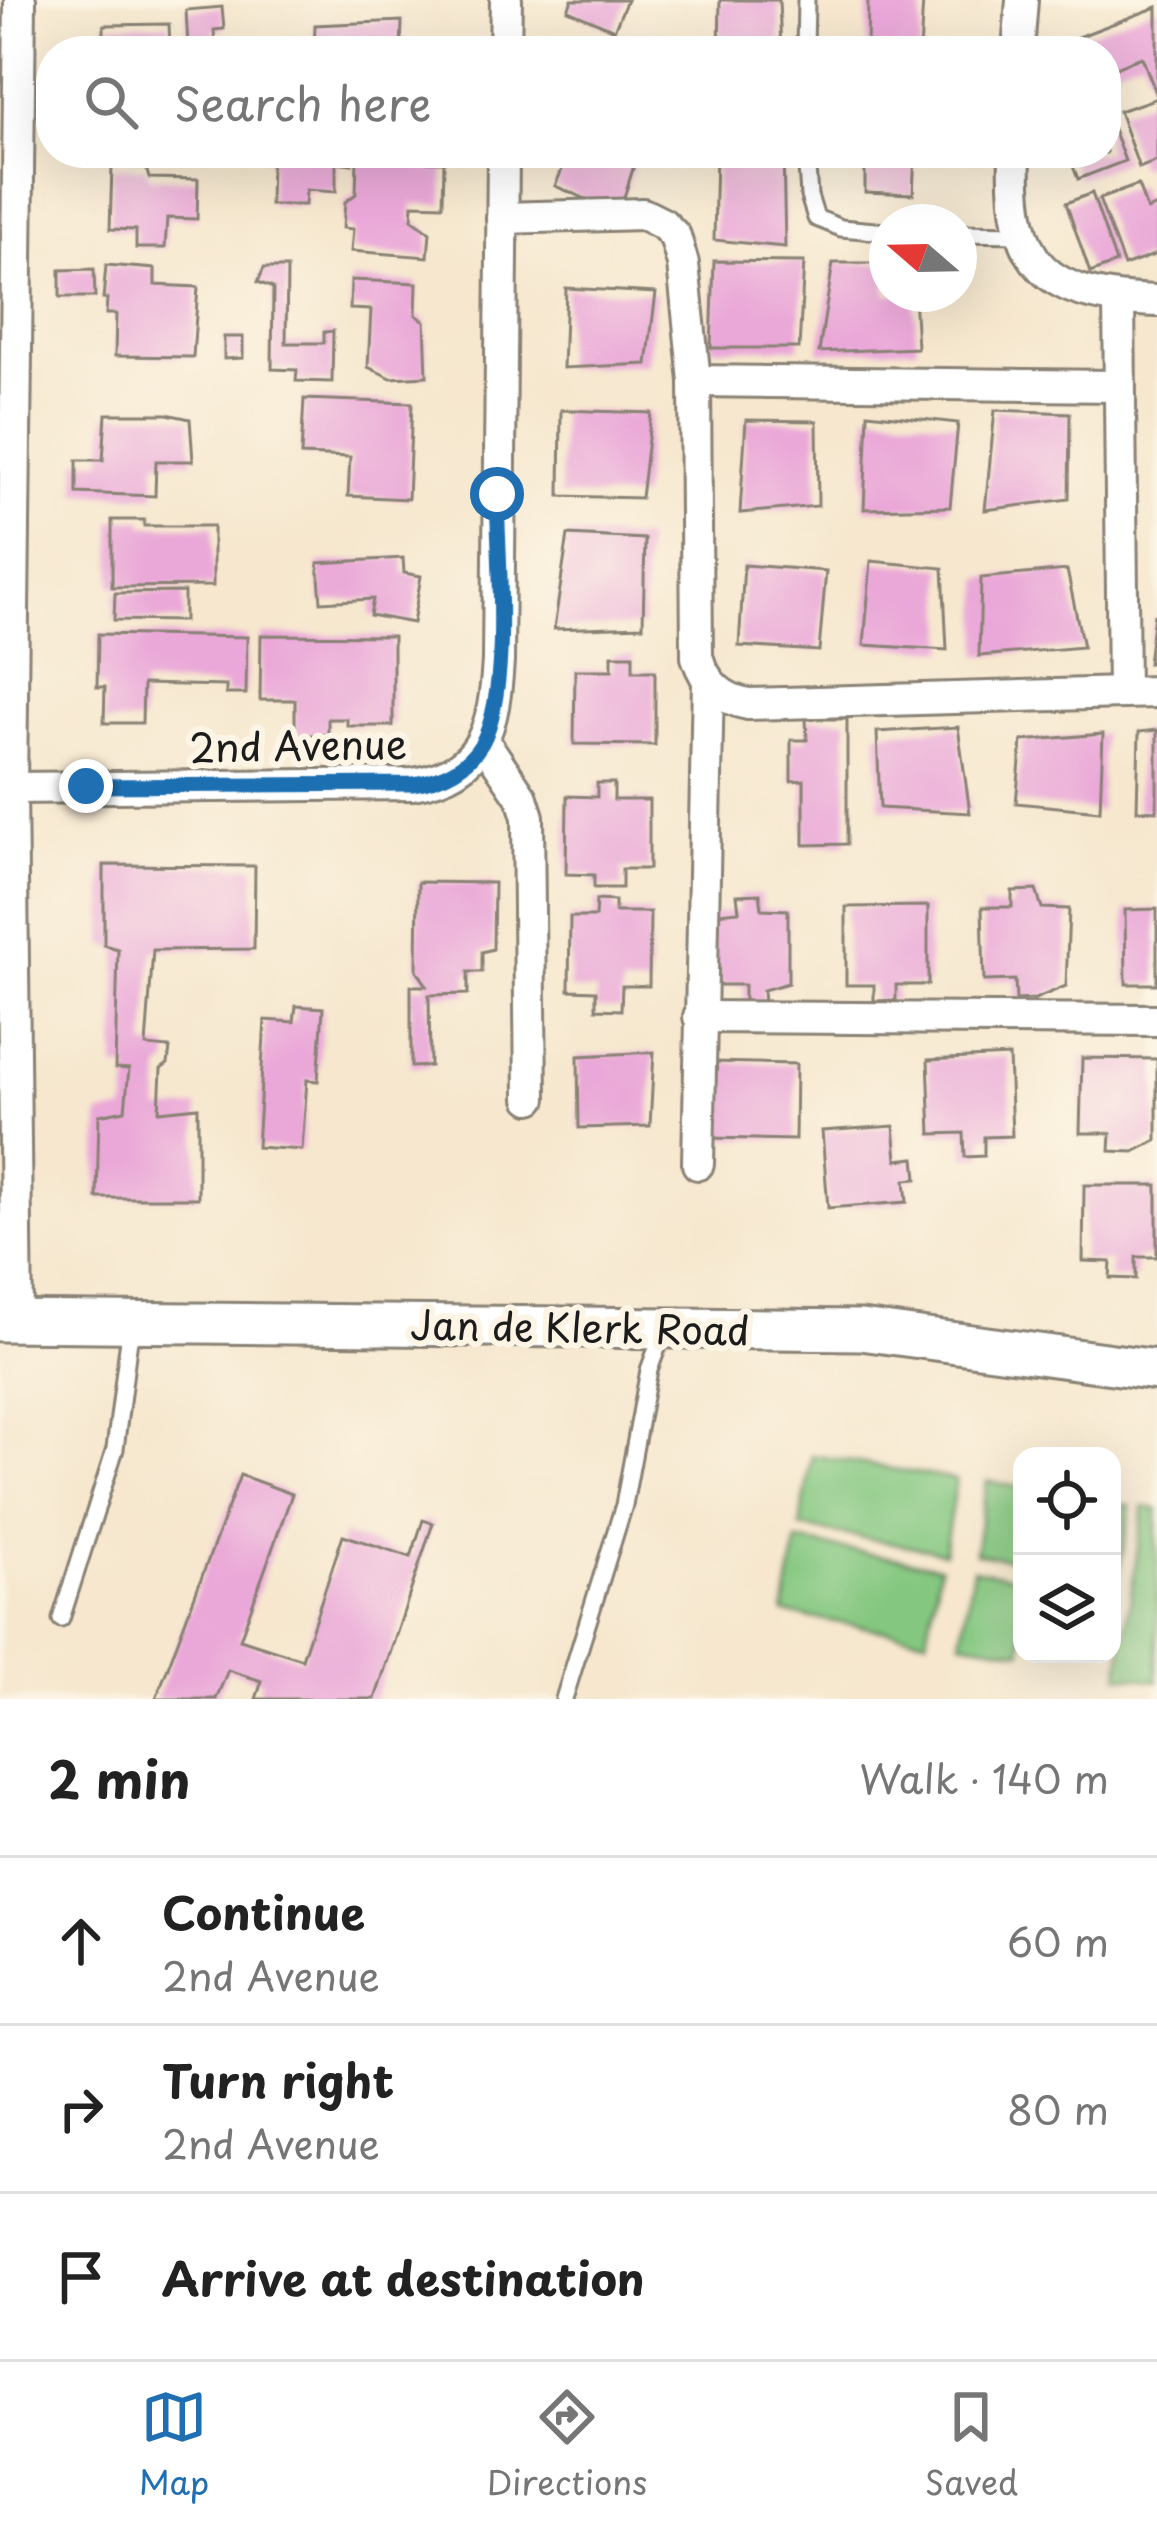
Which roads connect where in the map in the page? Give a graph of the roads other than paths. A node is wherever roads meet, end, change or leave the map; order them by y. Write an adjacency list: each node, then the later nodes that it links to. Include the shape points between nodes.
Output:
1 (20, 0): 23 (street)
2 (506, 0): 5 (street)
3 (806, 0): 6 (lane)
4 (1022, 0): 7 (street)
5 (505, 36)
6 (806, 36)
7 (1019, 36)
8 (503, 168): 11 (street)
9 (807, 168): 12 (lane, via 816,218)
10 (1016, 168): 14 (street)
11 (502, 218): 17 (street, via 619,213 663,224 683,264); 22 (street, via 498,662)
12 (869, 230)
13 (977, 233): 14 (lane)
14 (1019, 234): 15 (street, via 1038,264 1070,288)
15 (1119, 299): 16 (street); 18 (street)
16 (1157, 301)
17 (695, 381): 18 (street); 19 (street, via 698,657)
18 (1117, 386): 21 (street)
19 (707, 681): 21 (street, via 748,704); 25 (street)
20 (1157, 692): 21 (street)
21 (1124, 693)
22 (483, 740): 23 (street, 2nd Avenue, via 453,772 413,784); 27 (street, via 522,798 532,846)
23 (11, 788): 24 (street)
24 (7, 873): 28 (street)
25 (699, 1017): 26 (street); 29 (street)
26 (1157, 1019)
27 (531, 1098)
28 (7, 1114): 30 (street)
29 (698, 1165)
30 (9, 1321): 31 (street, Jan de Klerk Road)
31 (132, 1321): 32 (street, Jan de Klerk Road); 34 (lane, via 115,1449)
32 (665, 1325): 33 (street, Jan de Klerk Road, via 861,1330); 35 (lane, via 624,1505)
33 (1157, 1370)
34 (61, 1619)
35 (564, 1699)

